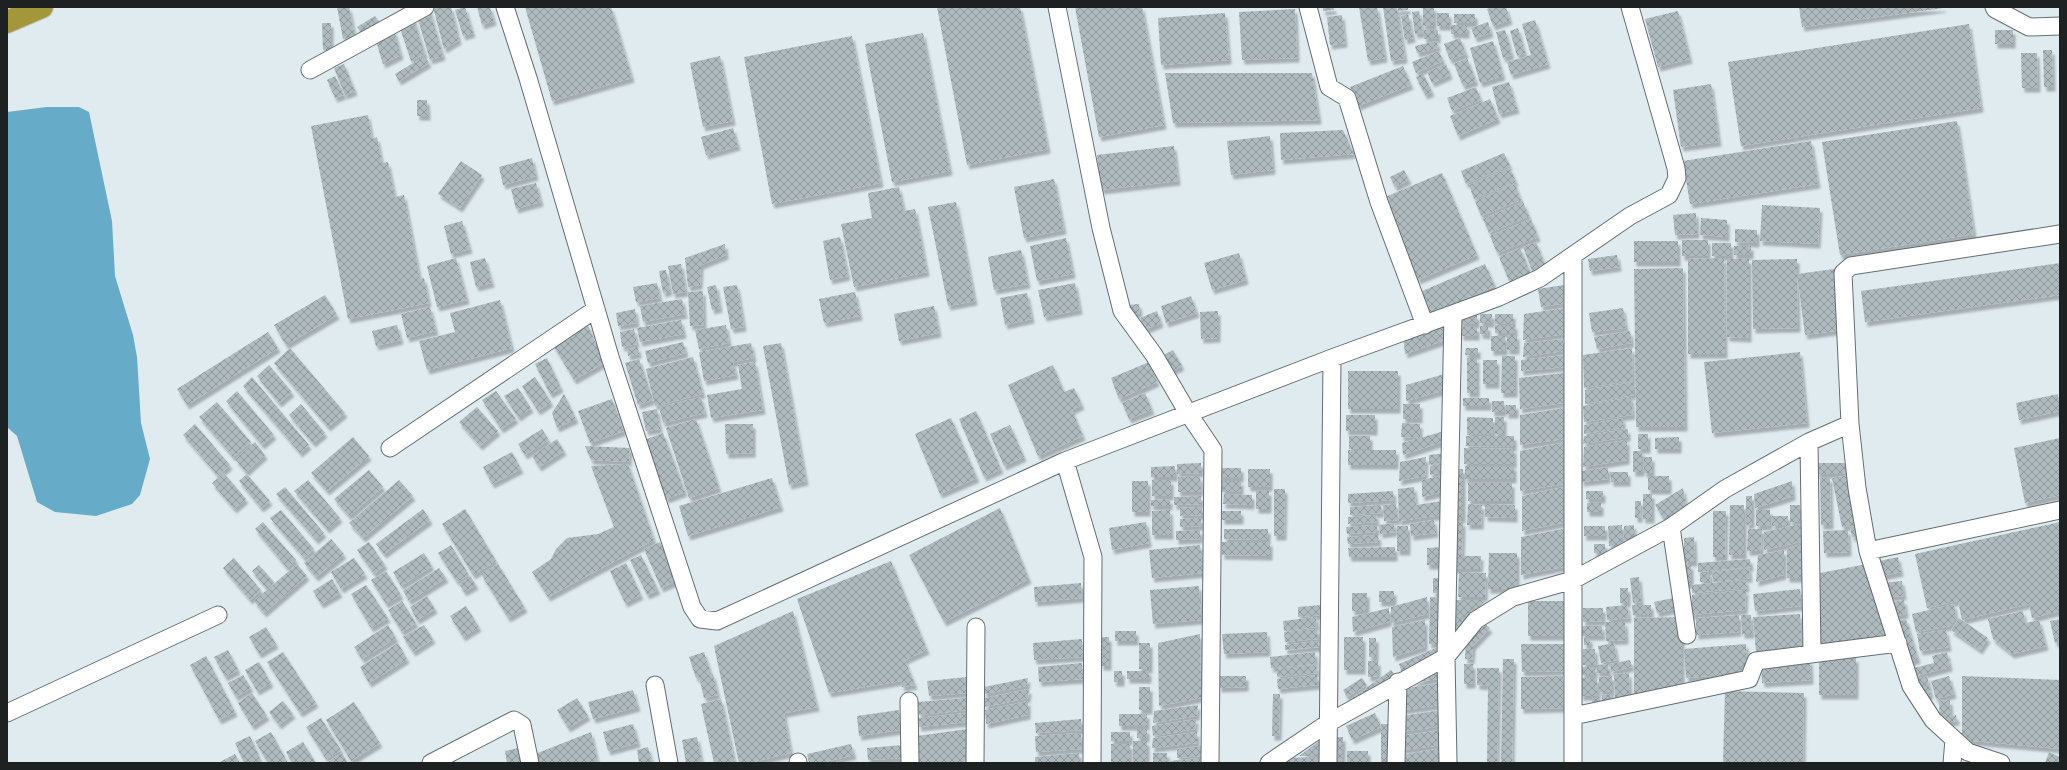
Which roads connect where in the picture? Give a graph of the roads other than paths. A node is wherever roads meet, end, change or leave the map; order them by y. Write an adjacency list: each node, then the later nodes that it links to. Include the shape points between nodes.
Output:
1 (42, 7): 8 (highway)
2 (425, 7): 10 (street)
3 (505, 7): 13 (street)
4 (1057, 7): 17 (street, via 1101,228 1122,311 1154,355)
5 (1308, 7): 15 (street, via 1329,87 1347,98 1379,202)
6 (1630, 7): 12 (street, via 1677,178 1669,195 1630,216)
7 (1994, 7): 9 (street, via 2030,27)
8 (7, 22)
9 (2060, 26)
10 (310, 70)
11 (2060, 234): 18 (street, via 1851,266 1844,273)
12 (1573, 256): 14 (street, via 1540,278); 25 (street)
13 (596, 309): 20 (street); 21 (street, via 692,607 700,619 717,621)
14 (1453, 314): 15 (street); 31 (street)
15 (1425, 324): 16 (street)
16 (1332, 358): 17 (street); 37 (street)
17 (1188, 412): 21 (street); 45 (street, via 1213,450)
18 (1850, 424): 19 (street); 24 (street, via 1857,488)
19 (1809, 442): 23 (street, via 1725,489); 30 (street)
20 (390, 448)
21 (1064, 461): 44 (street, via 1093,557)
22 (2060, 510): 24 (street)
23 (1671, 527): 25 (street); 28 (street)
24 (1868, 551): 29 (street)
25 (1573, 580): 31 (street, via 1513,597 1476,620); 36 (street)
26 (218, 615): 35 (street)
27 (976, 627): 43 (street)
28 (1687, 635)
29 (1898, 643): 30 (street); 38 (street, via 1911,686 1932,720)
30 (1812, 654): 36 (street, via 1756,661 1749,679)
31 (1446, 657): 32 (street); 49 (street)
32 (1398, 682): 37 (street); 48 (street)
33 (655, 685): 41 (street)
34 (909, 701): 42 (street)
35 (7, 713)
36 (1573, 716): 50 (street)
37 (1328, 723): 46 (street); 47 (street)
38 (1954, 740): 51 (street); 52 (street, via 1968,752)
39 (431, 763): 40 (street, via 514,720 522,725)
40 (530, 763)
41 (669, 763)
42 (910, 763)
43 (975, 763)
44 (1092, 763)
45 (1210, 763)
46 (1269, 763)
47 (1328, 763)
48 (1396, 763)
49 (1448, 763)
50 (1573, 763)
51 (1952, 763)
52 (2001, 763)

